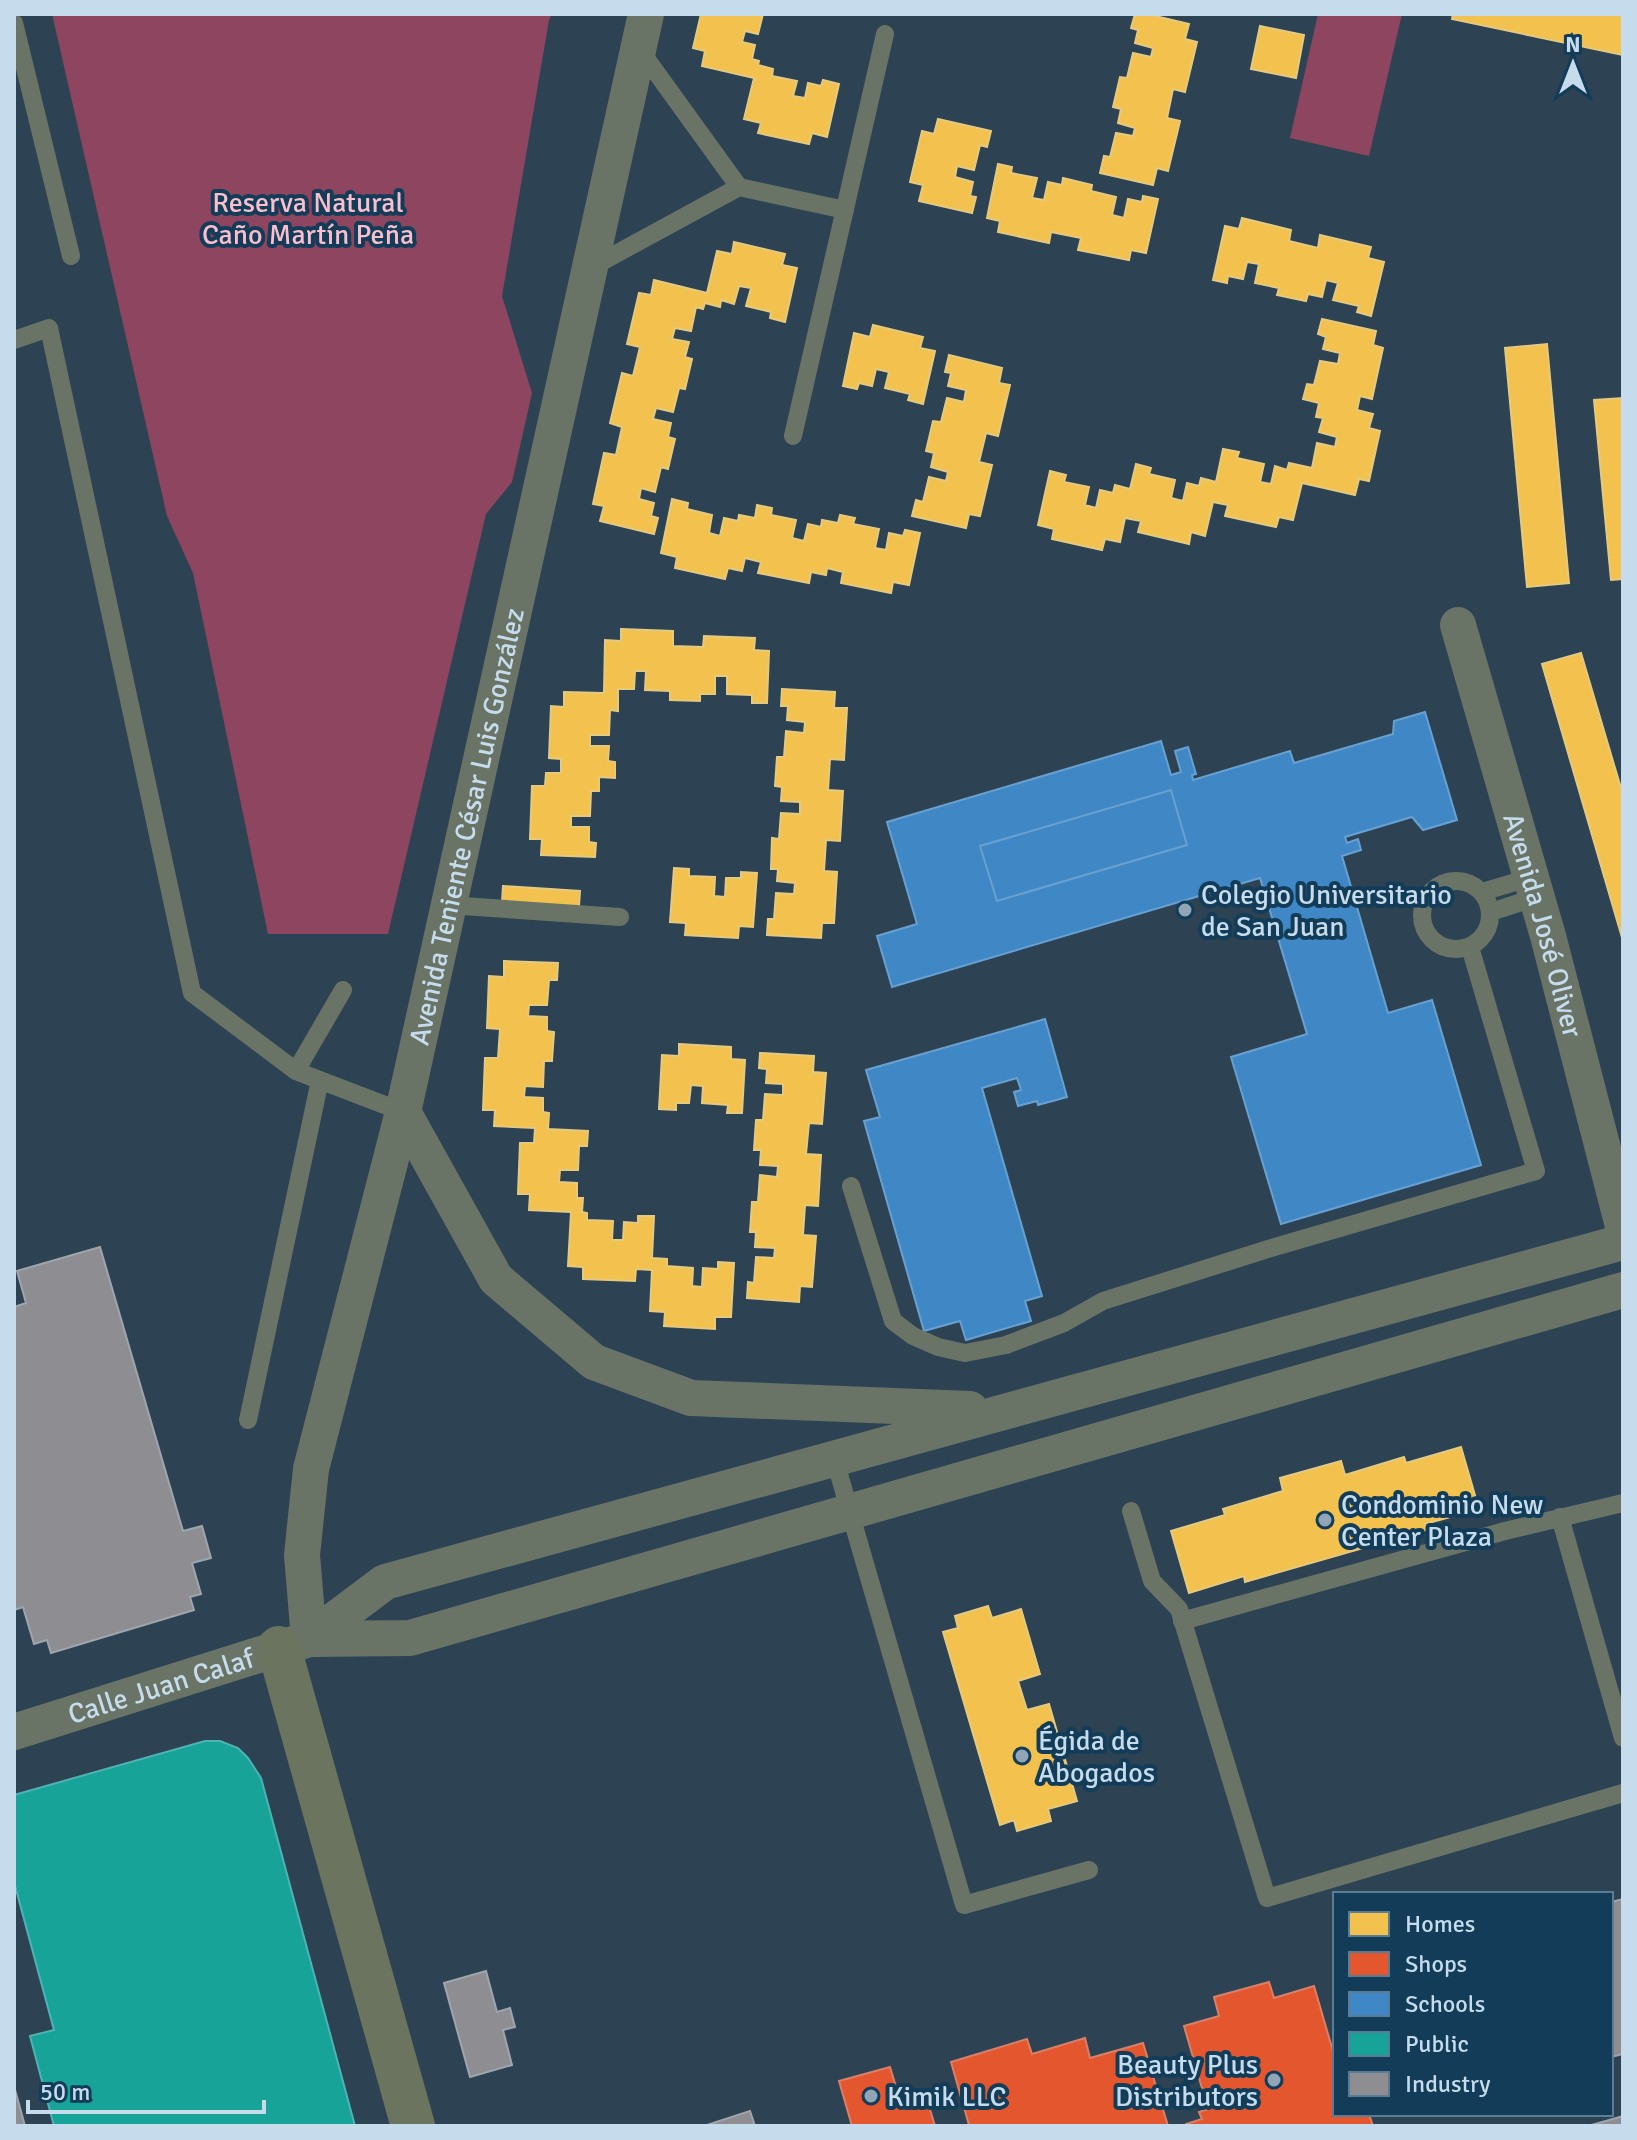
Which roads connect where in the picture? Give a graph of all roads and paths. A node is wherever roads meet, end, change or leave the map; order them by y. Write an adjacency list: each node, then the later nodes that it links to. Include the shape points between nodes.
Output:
1 (14, 23): 6 (lane)
2 (642, 31): 4 (lane); 7 (street, Avenida Teniente César Luis González)
3 (885, 34): 5 (lane)
4 (739, 187): 5 (lane); 7 (lane)
5 (845, 210): 9 (lane)
6 (71, 256)
7 (589, 268): 13 (street, Avenida Teniente César Luis González)
8 (14, 340): 18 (lane, via 49,328 192,993)
9 (793, 436)
10 (1458, 625): 11 (street, Avenida José Oliver)
11 (1534, 887): 12 (lane); 14 (lane); 22 (street, Avenida José Oliver)
12 (1482, 892): 14 (lane); 16 (lane, via 1462,881 1440,884 1422,911 1426,933 1434,941 1455,949)
13 (448, 905): 15 (lane); 20 (street, Avenida Teniente César Luis González)
14 (1491, 912): 16 (lane, via 1485,934)
15 (620, 917)
16 (1470, 947): 21 (lane, via 1536,1171 1103,1301 1006,1345 965,1353 926,1342 893,1321)
17 (343, 990): 18 (lane)
18 (296, 1071): 19 (lane)
19 (320, 1080): 20 (lane); 26 (lane)
20 (403, 1112): 25 (street, via 496,1279 594,1362 691,1398); 33 (street, Avenida Teniente César Luis González, via 311,1469)
21 (851, 1186)
22 (1623, 1226)
23 (1623, 1242): 25 (street)
24 (1623, 1290): 30 (street)
25 (1006, 1410): 27 (street)
26 (248, 1420)
27 (834, 1457): 30 (lane); 33 (street, via 385,1582)
28 (1623, 1503): 31 (lane)
29 (1131, 1511): 32 (lane, via 1152,1581 1179,1609)
30 (850, 1512): 33 (street, via 410,1638); 37 (lane, via 964,1905)
31 (1560, 1517): 32 (lane); 35 (lane)
32 (1182, 1621): 36 (lane, via 1267,1898)
33 (294, 1643): 34 (street, Calle Juan Calaf); 38 (street, Avenida Teniente César Luis González)
34 (14, 1732)
35 (1623, 1738)
36 (1623, 1793)
37 (1089, 1870)
38 (413, 2126)

